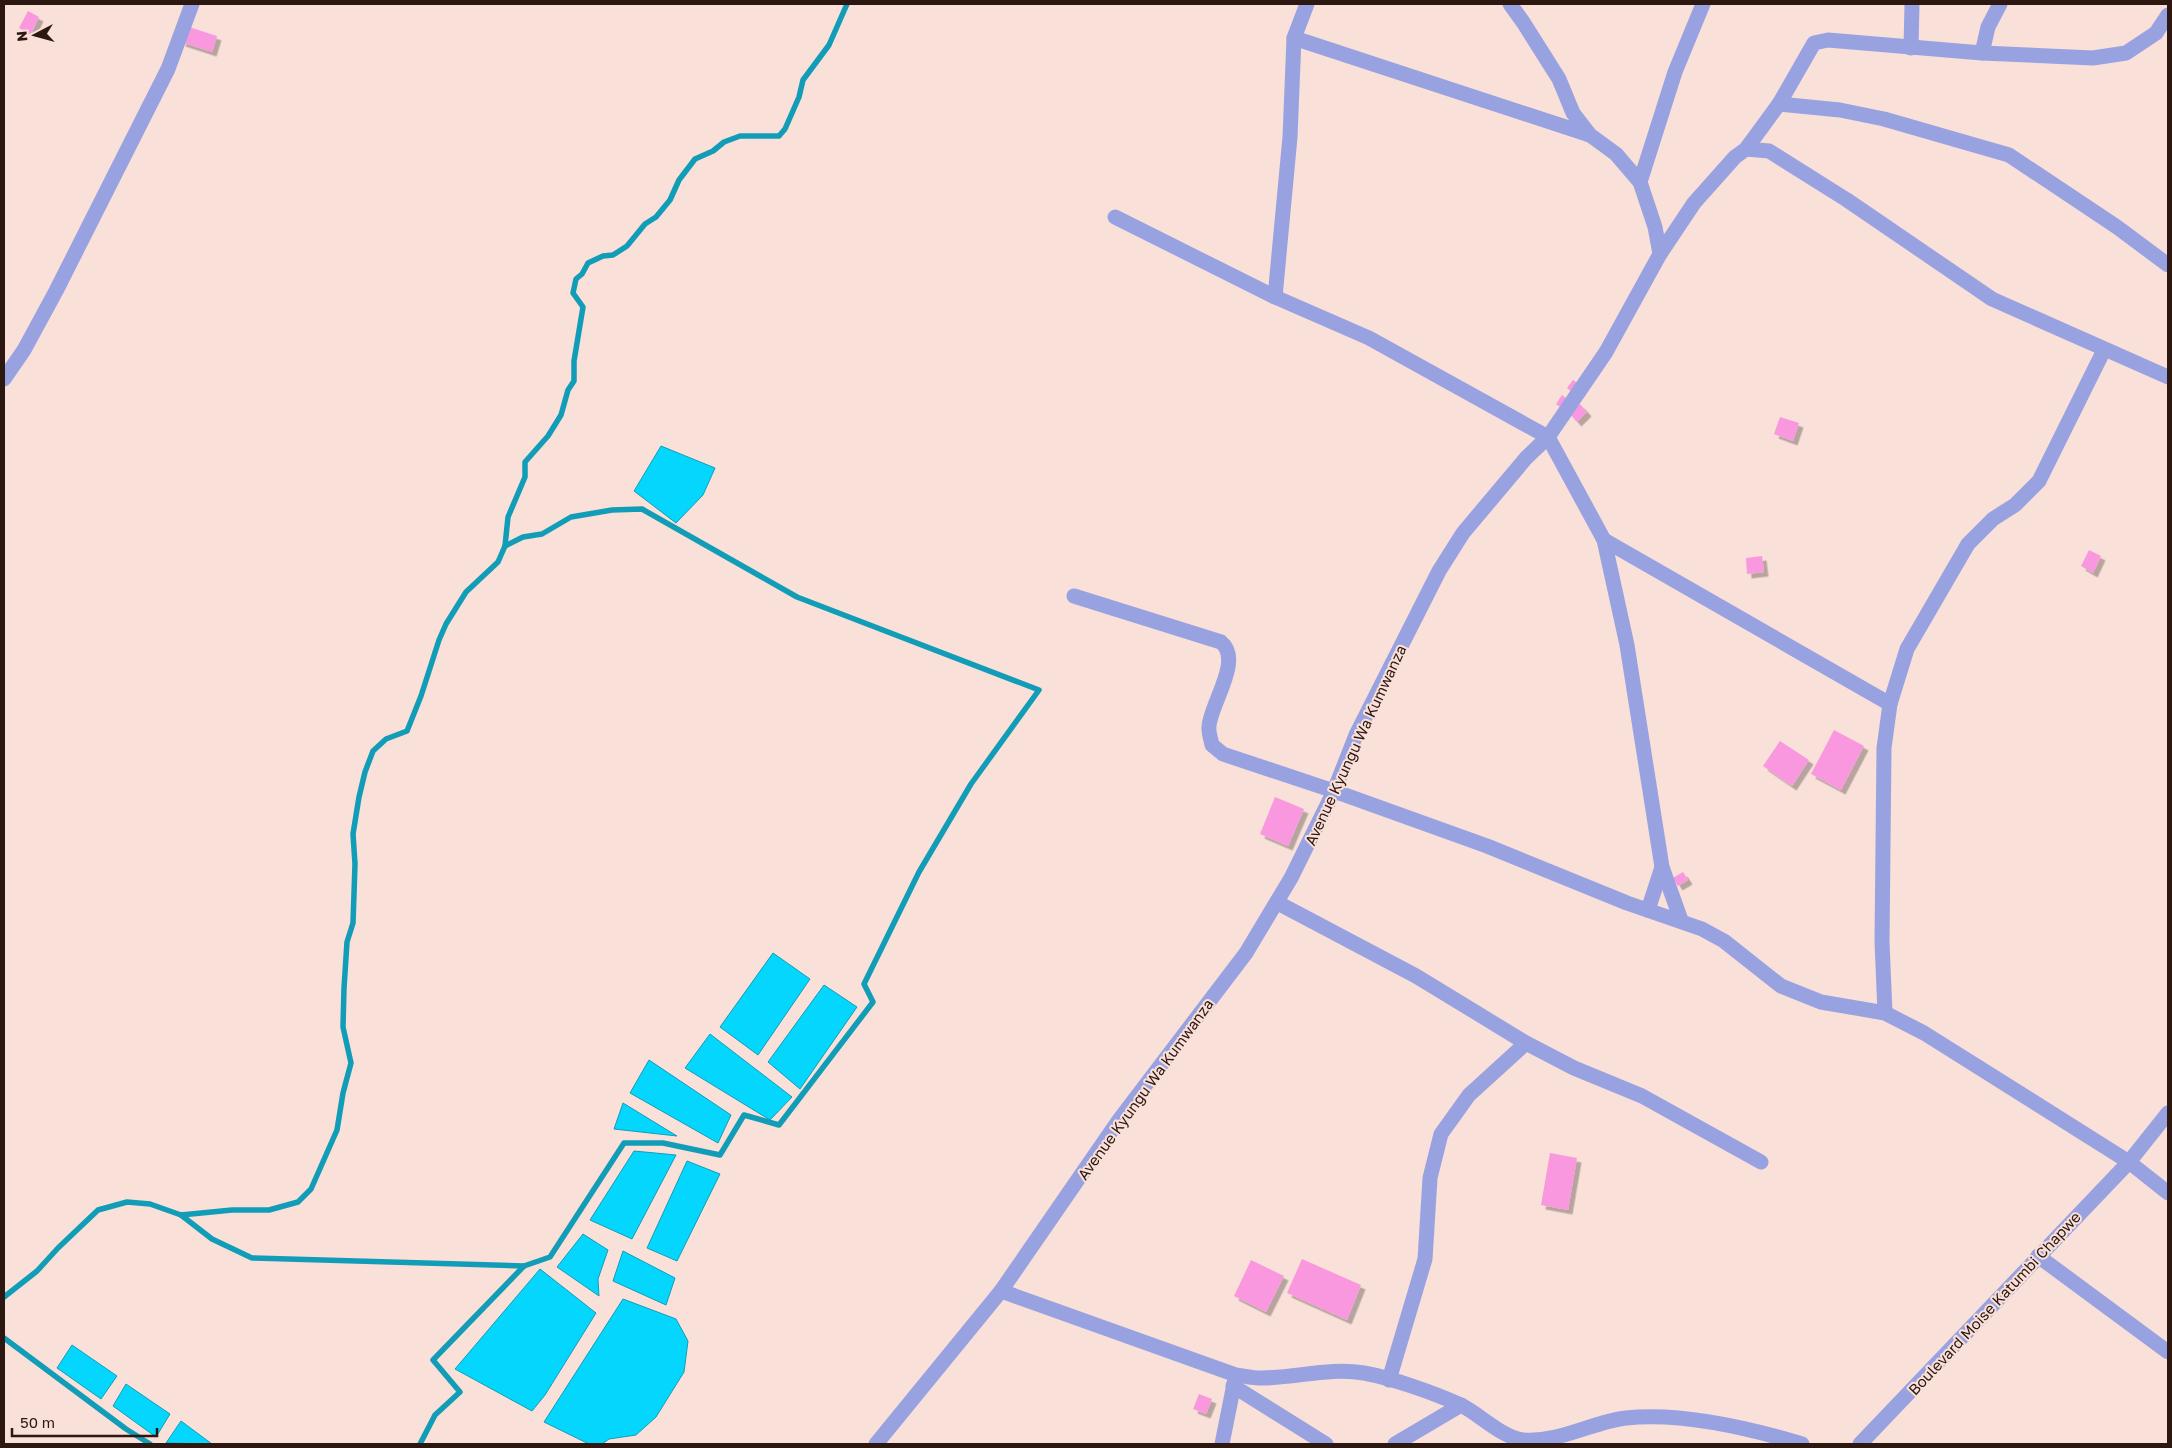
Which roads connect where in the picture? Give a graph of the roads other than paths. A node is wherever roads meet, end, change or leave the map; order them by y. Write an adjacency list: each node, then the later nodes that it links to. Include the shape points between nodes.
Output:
1 (192, 4): 21 (street, via 168,69 56,291)
2 (1307, 4): 8 (street)
3 (1510, 4): 12 (street, via 1559,78 1573,113)
4 (1703, 4): 14 (street, via 1675,72)
5 (1912, 4): 9 (street)
6 (2000, 4): 10 (street, via 1988,27)
7 (2168, 14): 10 (street, via 2156,33 2126,53 2093,58)
8 (1294, 38): 12 (street); 18 (street, via 1290,137)
9 (1911, 48): 10 (street); 11 (street, Avenue Kyungu Wa Kumwanza, via 1828,40 1814,43)
10 (1982, 53)
11 (1779, 104): 13 (street, Avenue Kyungu Wa Kumwanza); 17 (street, via 1840,110 1884,119 2010,155)
12 (1590, 135): 14 (street, via 1616,154)
13 (1746, 149): 16 (street, Avenue Kyungu Wa Kumwanza, via 1694,203); 19 (street, via 1777,156 1992,299)
14 (1640, 182): 16 (street, via 1656,228)
15 (1115, 217): 18 (street)
16 (1660, 254): 22 (street, Avenue Kyungu Wa Kumwanza, via 1606,352)
17 (2168, 265)
18 (1275, 297): 22 (street, via 1368,338)
19 (2104, 350): 20 (street); 25 (street, via 2040,481 1968,544 1907,649)
20 (2168, 377)
21 (4, 379)
22 (1548, 437): 23 (street); 26 (street, Avenue Kyungu Wa Kumwanza, via 1526,458 1464,533 1439,571 1356,735)
23 (1604, 540): 25 (street); 27 (street, via 1627,645)
24 (1074, 596): 26 (street, via 1221,642 1230,653 1209,726 1212,745 1223,754)
25 (1890, 704): 31 (street, via 1884,748 1882,942)
26 (1334, 791): 28 (street, Avenue Kyungu Wa Kumwanza); 29 (street, via 1487,846)
27 (1662, 867): 29 (street); 30 (street)
28 (1278, 902): 32 (street, via 1416,976); 38 (street, Avenue Kyungu Wa Kumwanza, via 1246,954 1119,1120)
29 (1648, 910): 30 (street)
30 (1681, 920): 31 (street, via 1724,941 1781,986 1821,1002)
31 (1885, 1014): 35 (street, via 1924,1033)
32 (1526, 1043): 34 (street, via 1574,1068 1642,1096); 40 (street, via 1469,1095 1440,1134 1430,1178 1424,1258)
33 (2168, 1113): 35 (street, Boulevard Moise Katumbi Chapwe)
34 (1761, 1162)
35 (2128, 1162): 36 (street); 37 (street, Boulevard Moise Katumbi Chapwe)
36 (2168, 1193)
37 (2038, 1256): 39 (street); 48 (street, Boulevard Moise Katumbi Chapwe)
38 (1001, 1291): 41 (street); 43 (street, Avenue Kyungu Wa Kumwanza)
39 (2168, 1352)
40 (1389, 1380): 41 (street, via 1363,1372 1342,1372); 42 (street)
41 (1234, 1381): 44 (street); 45 (street)
42 (1461, 1406): 46 (street); 47 (street, via 1521,1440 1541,1440 1626,1418 1677,1418 1748,1430)
43 (876, 1444)
44 (1222, 1444)
45 (1326, 1444)
46 (1395, 1444)
47 (1802, 1444)
48 (1860, 1444)

